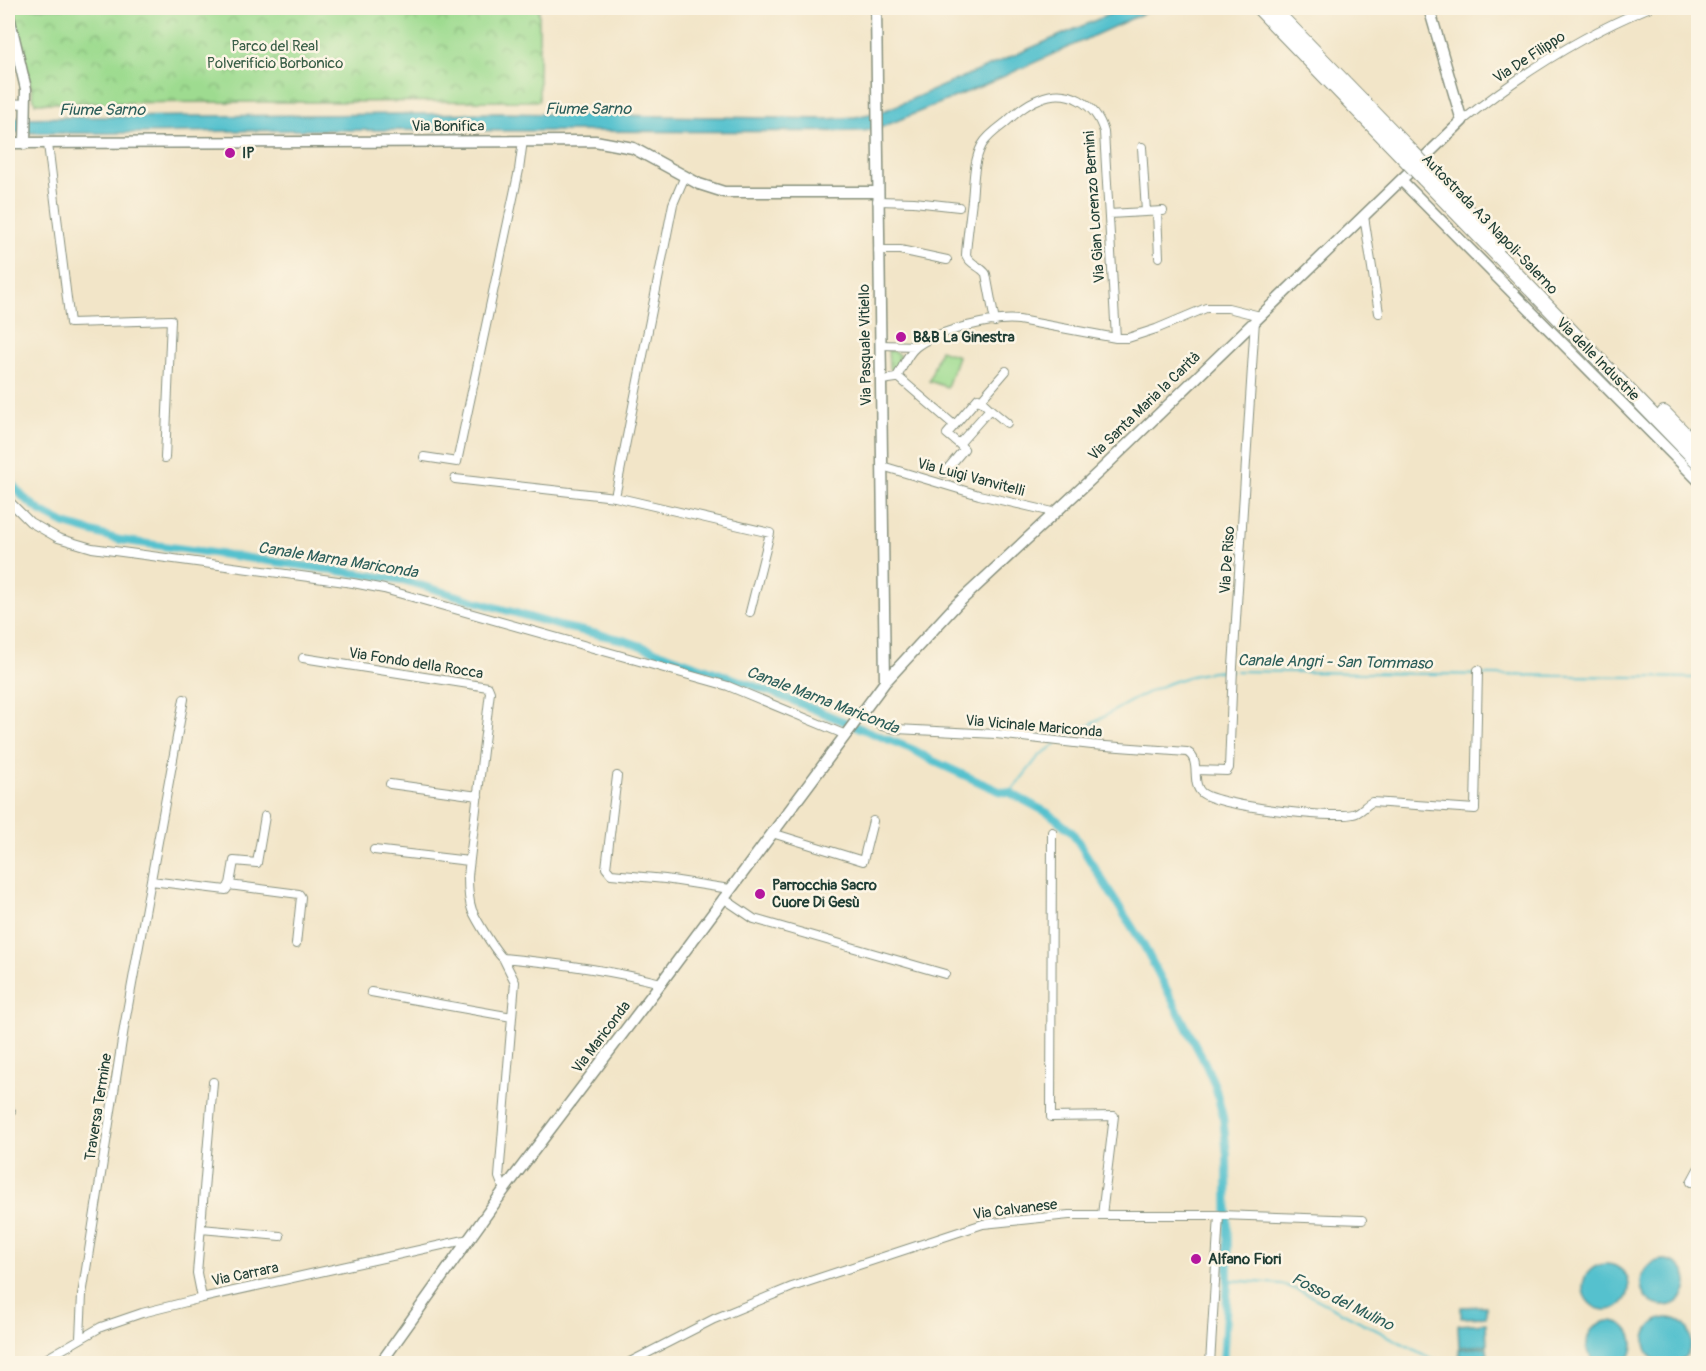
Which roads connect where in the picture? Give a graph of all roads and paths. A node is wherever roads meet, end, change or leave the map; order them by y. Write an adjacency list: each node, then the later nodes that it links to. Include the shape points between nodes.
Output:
1 (876, 8): 19 (street, Via Pasquale Vitiello)
2 (1259, 8): 15 (highway, Autostrada A3 Napoli-Salerno)
3 (1272, 8): 15 (highway, Autostrada A3 Napoli-Salerno)
4 (1429, 8): 9 (street)
5 (1648, 8): 9 (street, Via De Filippo, via 1548,59)
6 (8, 12): 8 (street, via 26,89)
7 (8, 103): 8 (street)
8 (25, 107): 10 (street)
9 (1462, 122): 18 (street, Via Santa Maria la Carità)
10 (25, 140): 12 (street, Via Bonifica); 13 (street, Via Bonifica)
11 (523, 140): 13 (street, Via Bonifica); 16 (street, Via Bonifica, via 623,145); 44 (street, via 457,462)
12 (8, 143)
13 (48, 144): 45 (street, via 70,322 171,320)
14 (1142, 147): 21 (street)
15 (1408, 155): 17 (highway, Autostrada A3 Napoli-Salerno, bridge)
16 (685, 176): 19 (street, Via Bonifica, via 724,192); 51 (street, via 673,204)
17 (1427, 176): 43 (highway, Autostrada A3 Napoli-Salerno); 46 (highway, Autostrada A3 Napoli-Salerno)
18 (1401, 180): 23 (street, Via Santa Maria la Carità); 50 (street, Via delle Industrie)
19 (877, 197): 20 (street); 24 (street, Via Pasquale Vitiello)
20 (959, 207)
21 (1146, 212): 22 (street); 25 (street, via 1160,212)
22 (1109, 214): 29 (street, Via Gian Lorenzo Bernini, via 1104,132 1094,110 1080,100 1064,95 1039,99 989,135 975,169 966,255 986,274); 30 (street, Via Gian Lorenzo Bernini)
23 (1364, 216): 27 (street); 28 (street, Via Santa Maria la Carità)
24 (878, 250): 26 (street, via 900,250); 31 (street, Via Pasquale Vitiello)
25 (1159, 257)
26 (947, 260)
27 (1379, 313)
28 (1257, 318): 30 (street, via 1228,308 1206,308 1148,332); 53 (street, Via Santa Maria la Carità); 61 (street, Via De Riso, via 1229,768 1222,772)
29 (995, 322): 30 (street, via 1019,320); 33 (street, via 946,331)
30 (1116, 338)
31 (880, 345): 32 (street); 37 (street, Via Pasquale Vitiello)
32 (893, 346): 33 (street); 34 (street, via 902,352)
33 (916, 346): 34 (street)
34 (904, 362): 36 (street)
35 (1006, 371): 38 (street)
36 (897, 376): 37 (street); 41 (street)
37 (882, 380): 47 (street, Via Pasquale Vitiello)
38 (980, 401): 39 (street); 41 (street, via 978,398)
39 (990, 409): 40 (street); 42 (street)
40 (1007, 423)
41 (954, 425): 42 (street, via 947,434)
42 (959, 444): 48 (street, via 964,449)
43 (1698, 447)
44 (424, 457)
45 (165, 458)
46 (1698, 462)
47 (882, 466): 53 (street, Via Luigi Vanvitelli); 57 (street, Via Pasquale Vitiello)
48 (944, 473)
49 (455, 479): 51 (street)
50 (1698, 480)
51 (615, 497): 54 (street, via 770,533)
52 (8, 500): 60 (street, via 30,522 70,542 156,558 384,589 728,686)
53 (1053, 512): 57 (street, Via Santa Maria la Carità, via 956,605)
54 (750, 612)
55 (303, 658): 64 (street, Via Fondo della Rocca, via 488,687)
56 (1478, 675): 61 (street, via 1475,809 1372,802 1351,815 1267,810 1203,794 1198,789)
57 (885, 682): 59 (street, Via Santa Maria la Carità)
58 (184, 699): 71 (street, Traversa Termine)
59 (859, 718): 60 (street, Via Santa Maria la Carità); 61 (street, Via Vicinale Mariconda, via 896,729 1187,752 1194,759)
60 (847, 733): 68 (street, Via Mariconda)
61 (1196, 770)
62 (617, 776): 73 (street, via 608,872 665,879)
63 (390, 784): 64 (street)
64 (478, 796): 70 (street, Via Fondo della Rocca)
65 (264, 816): 72 (street, via 257,863 234,861)
66 (873, 821): 68 (street, via 863,861)
67 (1052, 832): 84 (street, via 1051,1117 1114,1116)
68 (772, 833): 73 (street, Via Mariconda)
69 (374, 850): 70 (street)
70 (470, 861): 75 (street, Via Fondo della Rocca, via 472,910)
71 (151, 881): 72 (street, via 226,890); 91 (street, Traversa Termine, via 82,1295)
72 (229, 885): 74 (street, via 299,894)
73 (727, 894): 76 (street, via 754,919); 77 (street, Via Mariconda)
74 (296, 944)
75 (503, 958): 77 (street, via 626,974); 79 (street, Via Fondo della Rocca, via 515,982)
76 (945, 974)
77 (661, 983): 83 (street, Via Mariconda)
78 (371, 992): 79 (street)
79 (512, 1017): 83 (street, Via Fondo della Rocca, via 500,1177)
80 (213, 1082): 87 (street)
81 (1698, 1169): 82 (street)
82 (1691, 1182)
83 (504, 1190): 89 (street, Via Mariconda)
84 (1102, 1215): 85 (street, Via Calvanese); 94 (street, Via Calvanese, via 983,1224 792,1287 714,1319)
85 (1221, 1215): 86 (street, Via Calvanese); 95 (street)
86 (1362, 1220)
87 (201, 1229): 88 (street); 90 (street, via 197,1273)
88 (280, 1236)
89 (469, 1239): 90 (street, Via Carrara); 93 (street, Via Mariconda)
90 (202, 1298): 91 (street, Via Carrara, via 142,1313)
91 (80, 1338): 92 (street, Via Carrara)
92 (37, 1364)
93 (380, 1364)
94 (626, 1364)
95 (1210, 1364)

